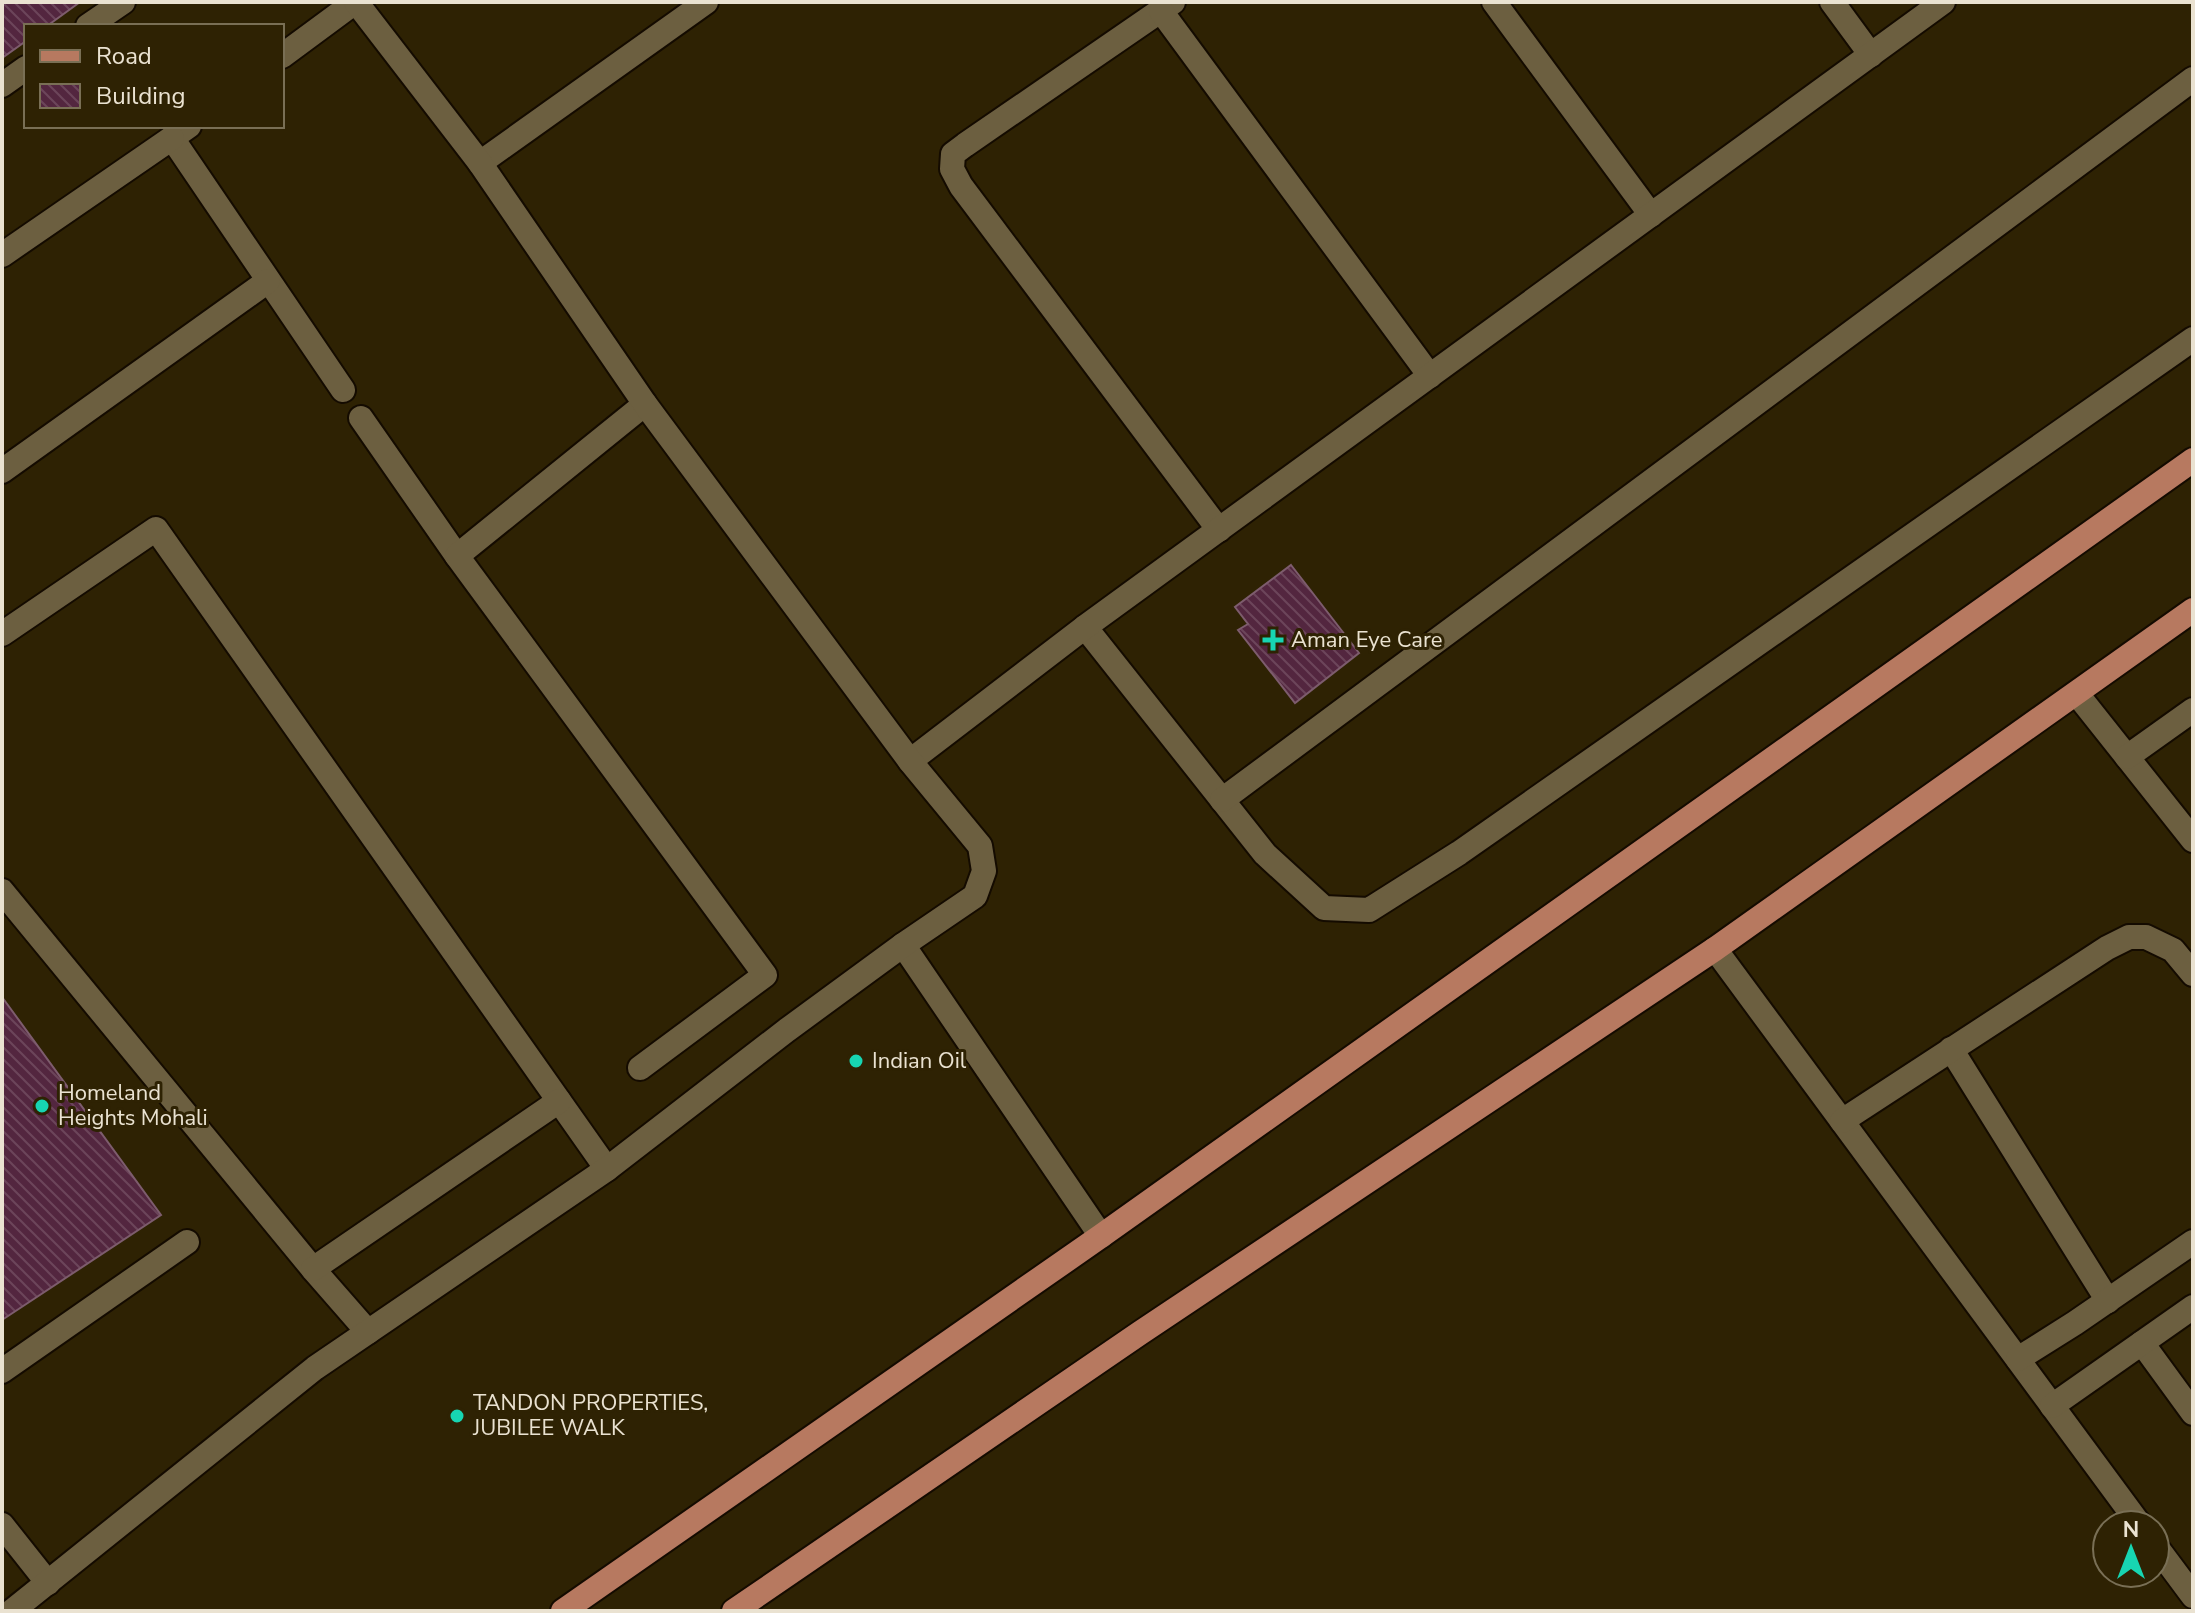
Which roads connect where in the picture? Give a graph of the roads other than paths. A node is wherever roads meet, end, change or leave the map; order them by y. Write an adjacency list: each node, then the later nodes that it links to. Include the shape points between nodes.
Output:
1 (123, 2): 8 (street)
2 (355, 2): 9 (street); 15 (street)
3 (706, 2): 15 (street)
4 (1494, 2): 16 (street)
5 (1832, 2): 10 (street)
6 (1943, 2): 10 (street)
7 (1167, 6): 20 (street); 26 (street, via 953,154 952,169)
8 (91, 24)
9 (284, 55)
10 (1871, 55): 16 (street)
11 (24, 69): 13 (street)
12 (2193, 79): 35 (street)
13 (2, 85)
14 (181, 132): 17 (street); 18 (street)
15 (480, 163): 22 (street)
16 (1651, 215): 20 (street)
17 (2, 255)
18 (268, 281): 21 (street); 25 (street)
19 (2193, 339): 35 (street, via 1472,844 1369,910 1324,908 1265,854)
20 (1430, 376): 26 (street)
21 (343, 390)
22 (645, 404): 27 (street); 34 (street)
23 (361, 418): 27 (street)
24 (2193, 460): 46 (main road)
25 (2, 471)
26 (1219, 530): 29 (street)
27 (457, 556): 42 (street, via 765,975)
28 (2193, 610): 31 (main road)
29 (1085, 627): 34 (street); 35 (street)
30 (2, 634): 43 (street, via 156,529)
31 (2077, 694): 33 (street); 39 (main road)
32 (2193, 710): 33 (street)
33 (2127, 757): 36 (street)
34 (910, 761): 38 (street, via 980,846 984,871 975,896)
35 (1222, 800)
36 (2193, 840)
37 (2, 891): 49 (street)
38 (903, 945): 45 (street); 46 (street)
39 (1715, 949): 44 (street); 65 (main road)
40 (2193, 974): 41 (street, via 2173,950 2146,937 2129,937)
41 (1951, 1049): 44 (street); 50 (street)
42 (640, 1068)
43 (559, 1101): 45 (street); 49 (street)
44 (1842, 1121): 54 (street)
45 (607, 1169): 52 (street)
46 (1101, 1236): 64 (main road)
47 (187, 1242): 55 (street)
48 (2193, 1242): 50 (street)
49 (313, 1269): 52 (street)
50 (2108, 1301): 54 (street)
51 (2193, 1307): 53 (street)
52 (368, 1332): 61 (street, via 315,1368)
53 (2142, 1343): 56 (street); 57 (street)
54 (2018, 1359): 56 (street)
55 (2, 1371)
56 (2052, 1406): 58 (street)
57 (2193, 1413)
58 (2128, 1509)
59 (2, 1525): 61 (street)
60 (2171, 1566): 62 (street)
61 (48, 1583): 63 (street)
62 (2193, 1596)
63 (12, 1611)
64 (563, 1611)
65 (734, 1611)

